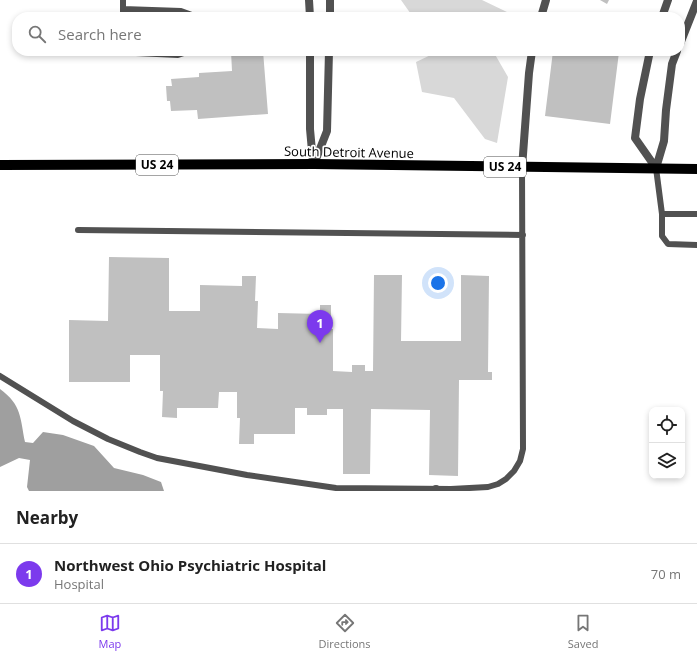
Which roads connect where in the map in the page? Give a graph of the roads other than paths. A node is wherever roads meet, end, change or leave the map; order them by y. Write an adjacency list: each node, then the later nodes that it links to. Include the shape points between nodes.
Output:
1 (123, 0): 7 (lane)
2 (309, 0): 9 (street)
3 (330, 0): 10 (street)
4 (546, 0): 11 (street)
5 (668, 0): 12 (street)
6 (697, 1): 13 (street)
7 (123, 9): 8 (lane)
8 (185, 12)
9 (310, 12)
10 (330, 12)
11 (542, 12)
12 (664, 12)
13 (685, 31)
14 (310, 56): 19 (street, via 310,129)
15 (329, 56): 19 (street, via 327,131)
16 (531, 56): 21 (street)
17 (649, 56): 22 (street, via 640,99 636,138)
18 (675, 56): 22 (street, via 666,110 664,141)
19 (314, 164): 20 (main road, South Detroit Avenue / US 24); 21 (main road, South Detroit Avenue / US 24)
20 (0, 165)
21 (522, 168): 22 (main road, South Detroit Avenue / US 24); 27 (lane)
22 (656, 168): 23 (main road, South Detroit Avenue / US 24); 24 (lane)
23 (697, 169)
24 (662, 214): 25 (lane); 28 (lane, via 662,236 668,244)
25 (697, 214)
26 (78, 230): 27 (lane)
27 (523, 235): 30 (lane, via 523,449 520,461 514,471 498,484 478,488)
28 (697, 245)
29 (0, 376): 30 (lane, via 73,421 108,439 157,458 336,488)
30 (436, 490)

